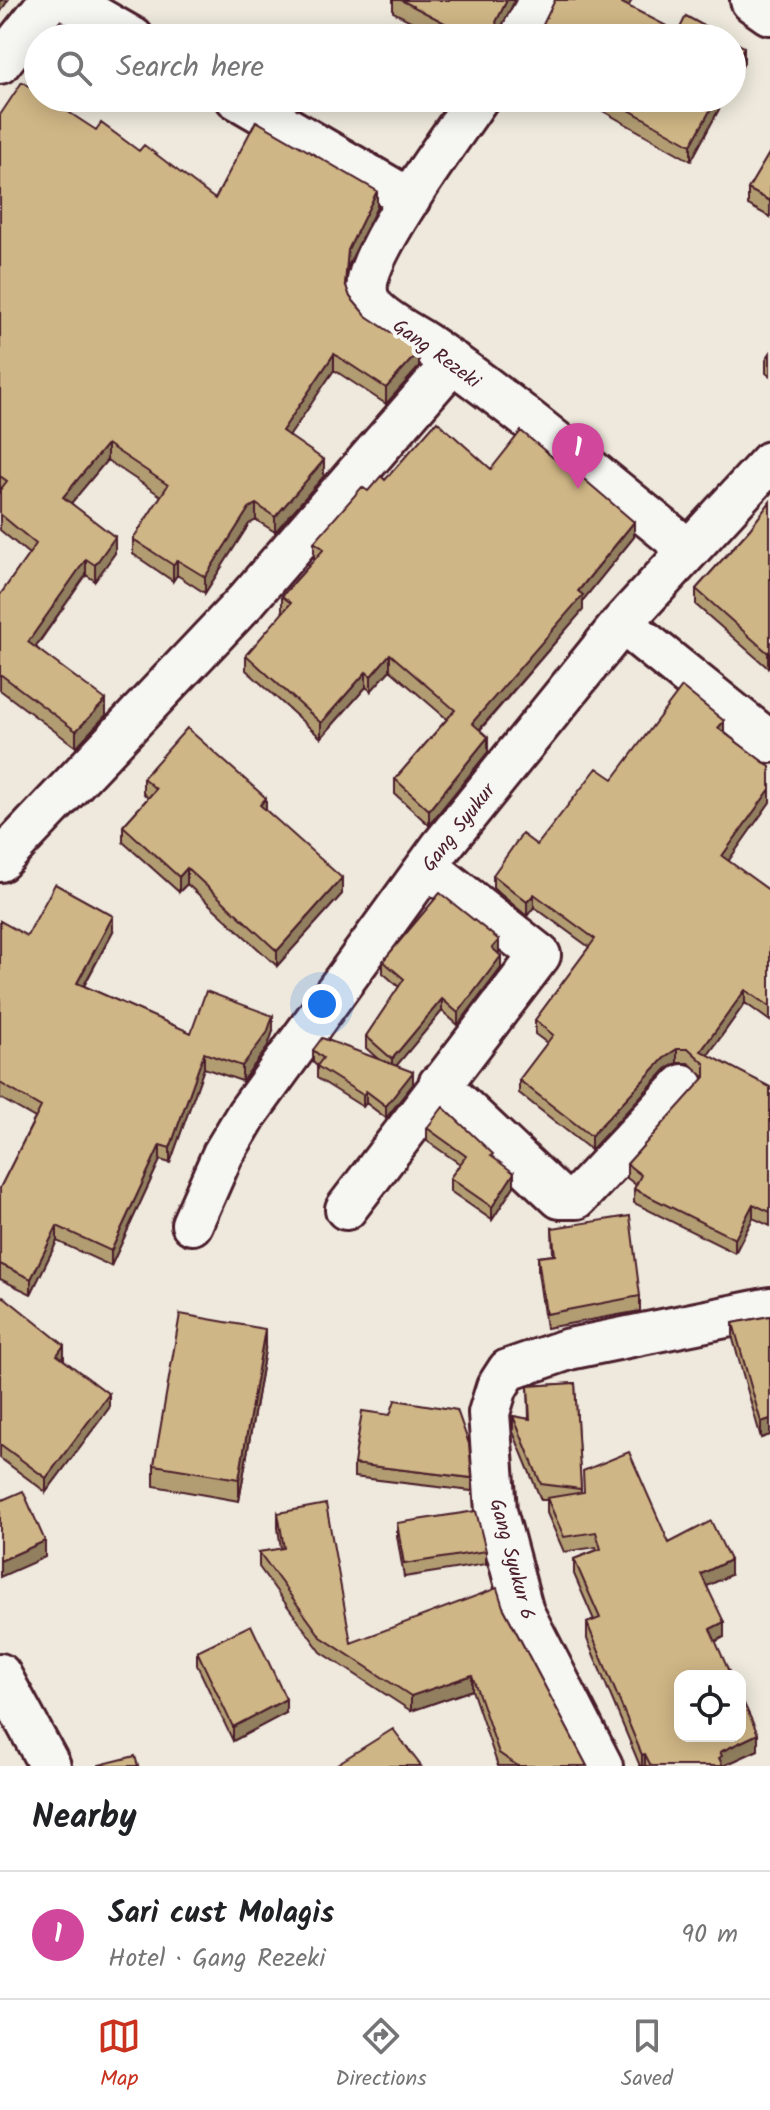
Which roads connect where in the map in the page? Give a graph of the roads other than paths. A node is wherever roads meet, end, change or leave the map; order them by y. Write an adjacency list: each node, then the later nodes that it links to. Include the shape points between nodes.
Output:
1 (50, 0): 6 (street)
2 (67, 0): 7 (street)
3 (540, 0): 8 (street)
4 (753, 0): 5 (street)
5 (770, 12)
6 (31, 24)
7 (109, 24)
8 (527, 24)
9 (24, 33): 10 (street)
10 (0, 63)
11 (260, 112): 13 (street)
12 (469, 112): 13 (street, Gang Rezeki)
13 (410, 199): 14 (street, Gang Rezeki, via 371,269 366,293 374,308)
14 (453, 362): 16 (street, Gang Rezeki); 19 (street, via 246,601)
15 (770, 462): 16 (street, Gang Syukur)
16 (689, 550): 17 (street, Gang Syukur)
17 (622, 623): 18 (street); 20 (street, Gang Syukur)
18 (770, 742)
19 (0, 861)
20 (427, 866): 21 (street, via 540,955); 24 (street, Gang Syukur, via 247,1114)
21 (439, 1084): 22 (street, via 560,1198 577,1198 594,1183); 23 (street)
22 (683, 1085)
23 (346, 1209)
24 (192, 1224)
25 (770, 1308): 28 (street, Gang Syukur 6, via 569,1349 508,1370 497,1387 489,1413 496,1511 523,1612)
26 (0, 1674): 27 (street)
27 (50, 1766)
28 (602, 1766)

